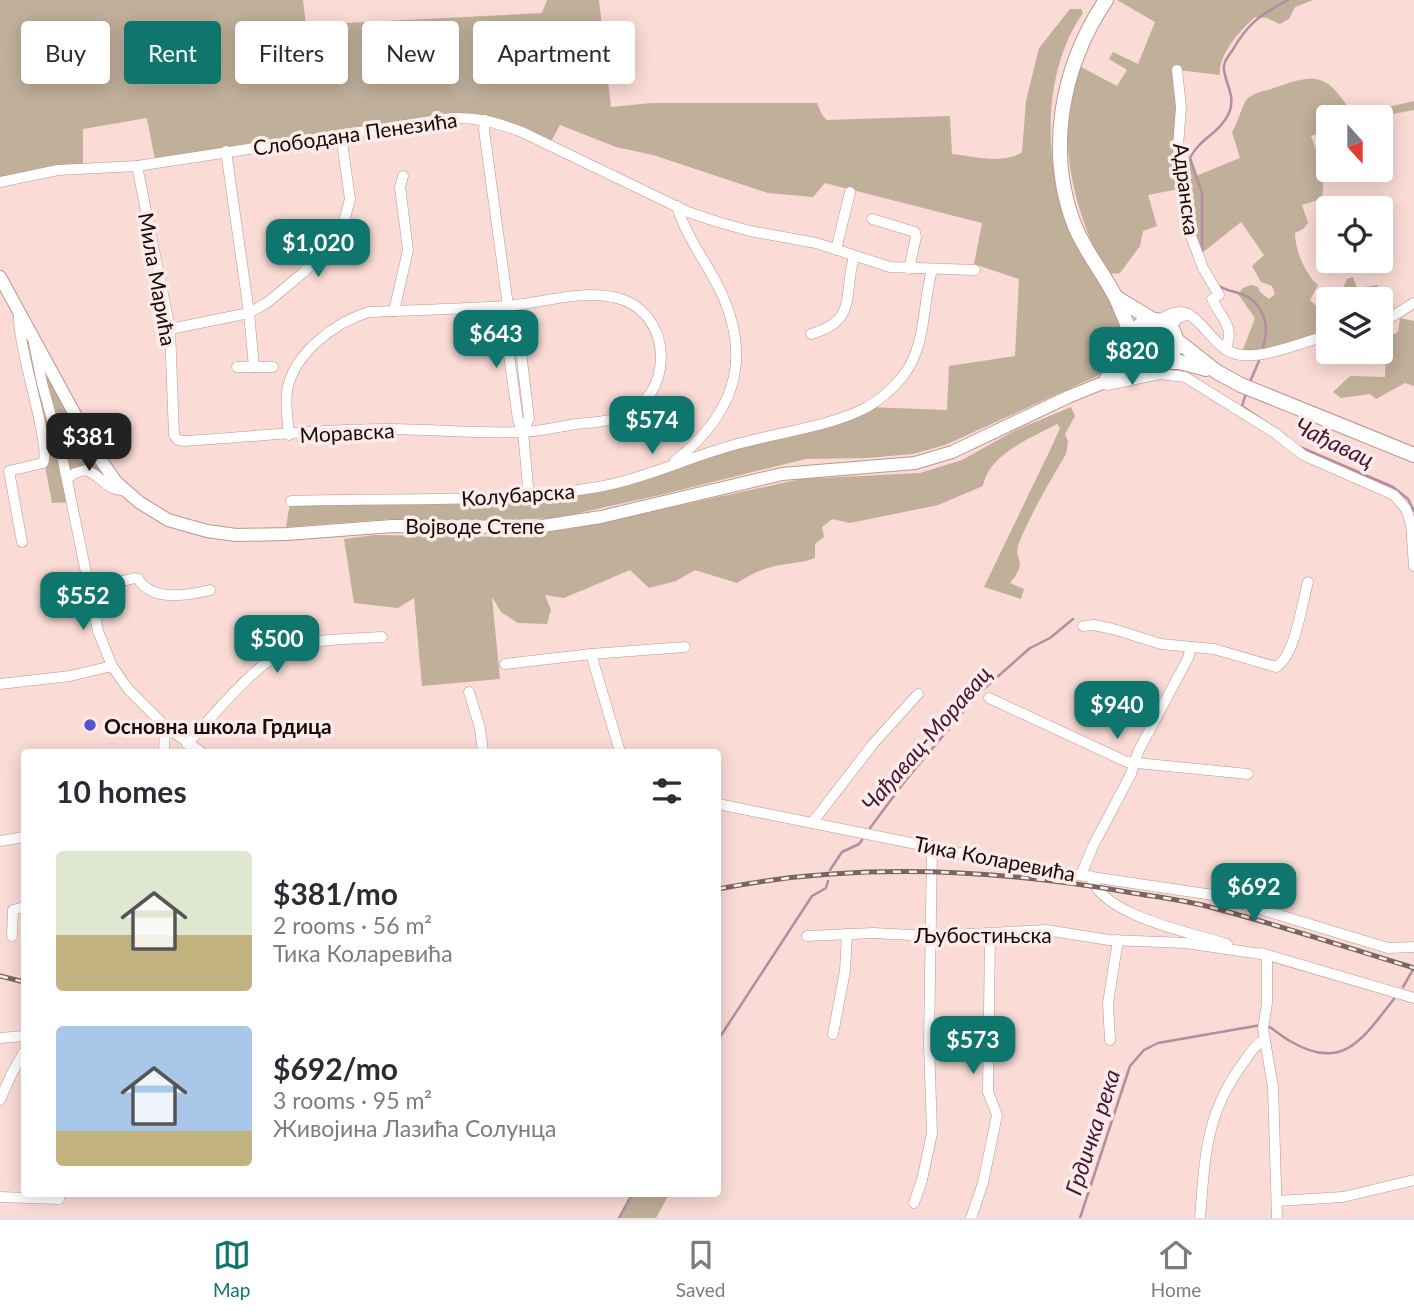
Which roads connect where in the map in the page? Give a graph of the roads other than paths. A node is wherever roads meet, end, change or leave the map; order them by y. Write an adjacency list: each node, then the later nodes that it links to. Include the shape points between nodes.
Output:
1 (1106, 0): 18 (main road, via 1069,77 1060,149 1063,183 1076,229)
2 (1177, 69): 31 (street, Адранска, via 1184,193 1196,253 1219,295 1212,299 1229,328)
3 (485, 120): 4 (street, Слободана Пенезића, via 452,118); 10 (street, Слободана Пенезића, via 522,132); 20 (street)
4 (341, 135): 5 (street, Слободана Пенезића); 23 (street, via 350,199 343,225 304,272)
5 (226, 151): 6 (street, Слободана Пенезића); 23 (street)
6 (137, 166): 8 (street, Слободана Пенезића, via 58,170); 26 (street, Мила Марића)
7 (404, 176): 21 (street, via 400,187 408,250)
8 (0, 183)
9 (850, 192): 12 (street)
10 (677, 206): 12 (street, Слободана Пенезића, via 750,231); 44 (street, via 721,293 737,346 727,403 691,448)
11 (872, 219): 14 (street, via 915,232)
12 (836, 250): 13 (street, Слободана Пенезића)
13 (855, 257): 14 (street, Слободана Пенезића); 27 (street, via 844,313 832,327)
14 (909, 269): 15 (street, Слободана Пенезића)
15 (932, 270): 16 (street, Слободана Пенезића); 44 (street, Колубарска, via 917,349 904,374 867,407)
16 (975, 270)
17 (0, 277): 22 (street, Војводе Степе)
18 (1115, 297): 25 (main road); 30 (main road)
19 (1414, 303): 24 (street)
20 (508, 306): 21 (street, Моравска); 38 (street, via 517,318 529,418); 38 (street, Моравска, via 593,295 623,300 648,318 659,338 662,357 653,390 627,414)
21 (394, 311): 41 (street, Моравска, via 355,317 304,356 286,394)
22 (19, 312): 28 (street, Војводе Степе); 49 (street, via 19,333 45,455 43,463 9,471)
23 (249, 313): 26 (street); 34 (street)
24 (1393, 316)
25 (1165, 327): 30 (main road, via 1140,325); 31 (street, via 1177,311 1189,314); 32 (main road, via 1172,355); 36 (main road)
26 (170, 328): 40 (street, Мила Марића)
27 (811, 334)
28 (34, 339): 39 (street, Војводе Степе); 43 (street)
29 (1316, 339): 31 (street, via 1268,353 1241,355)
30 (1132, 340): 32 (main road, via 1135,354); 37 (street, Војводе Степе, via 1117,367)
31 (1224, 349)
32 (1156, 363): 36 (main road, via 1190,364); 37 (street, Војводе Степе)
33 (237, 367): 34 (street)
34 (254, 367): 35 (street)
35 (274, 367)
36 (1217, 372): 42 (main road)
37 (1098, 384): 46 (street, Војводе Степе, via 932,460 782,474 549,525 380,526 236,535 168,520); 50 (street, via 1160,374 1185,377 1303,455 1394,495 1411,524)
38 (523, 432): 41 (street, Моравска, via 384,429); 47 (street)
39 (85, 433): 43 (street, via 71,440); 46 (street, Војводе Степе)
40 (174, 435): 41 (street, Моравска, via 184,441)
41 (289, 435)
42 (1414, 455)
43 (62, 457): 45 (street)
44 (667, 467): 47 (street, Колубарска, via 601,486)
45 (67, 479): 46 (street, via 86,470 114,490); 52 (street)
46 (124, 490)
47 (529, 497): 48 (street, Колубарска)
48 (291, 502)
49 (22, 542)
50 (1414, 566)
51 (1308, 582): 57 (street, via 1292,643 1280,665 1272,668 1214,649)
52 (90, 589): 53 (street, via 135,578 147,589 169,594); 60 (street, via 98,631)
53 (210, 590)
54 (1083, 625): 57 (street)
55 (382, 637): 66 (street, via 309,643 286,650 252,673)
56 (685, 647): 58 (street)
57 (1191, 647): 71 (street)
58 (591, 654): 59 (street); 70 (street)
59 (505, 664)
60 (112, 666): 61 (street); 65 (street)
61 (0, 684)
62 (469, 692): 69 (street)
63 (918, 694): 74 (street)
64 (989, 698): 71 (street)
65 (165, 726): 66 (street); 67 (street)
66 (187, 744): 68 (street)
67 (164, 749)
68 (196, 749)
69 (483, 749)
70 (619, 749)
71 (1134, 763): 72 (street); 78 (street, via 1093,846)
72 (1248, 774)
73 (721, 805): 74 (street, Тика Коларевића)
74 (812, 824): 77 (street, Тика Коларевића)
75 (21, 838): 76 (street)
76 (0, 841)
77 (932, 846): 78 (street, Тика Коларевића); 84 (street)
78 (1086, 876): 86 (street, via 1213,895 1388,948); 87 (street, Тика Коларевића, via 1101,895 1131,914)
79 (21, 908): 82 (street, via 13,910)
80 (847, 934): 83 (street, Љубостињска); 84 (street, Љубостињска); 90 (street)
81 (990, 934): 84 (street, Љубостињска); 85 (street, Љубостињска, via 1046,930); 101 (street, via 988,1092 997,1115)
82 (12, 936)
83 (807, 936)
84 (931, 936): 100 (street, via 932,1133)
85 (1118, 940): 87 (street, Љубостињска, via 1186,943); 93 (street, via 1108,1003)
86 (1414, 947)
87 (1267, 955): 88 (street, Тика Коларевића); 89 (street)
88 (1414, 998)
89 (1265, 1029): 99 (street, via 1273,1087); 102 (street, via 1219,1101 1206,1146)
90 (833, 1034)
91 (21, 1036): 92 (street)
92 (0, 1038)
93 (1110, 1040)
94 (21, 1057): 95 (street)
95 (0, 1100)
96 (1414, 1180): 99 (street, via 1343,1198)
97 (0, 1197): 98 (street)
98 (59, 1199)
99 (1277, 1201): 103 (street)
100 (914, 1203)
101 (971, 1218)
102 (1200, 1218)
103 (1278, 1218)

